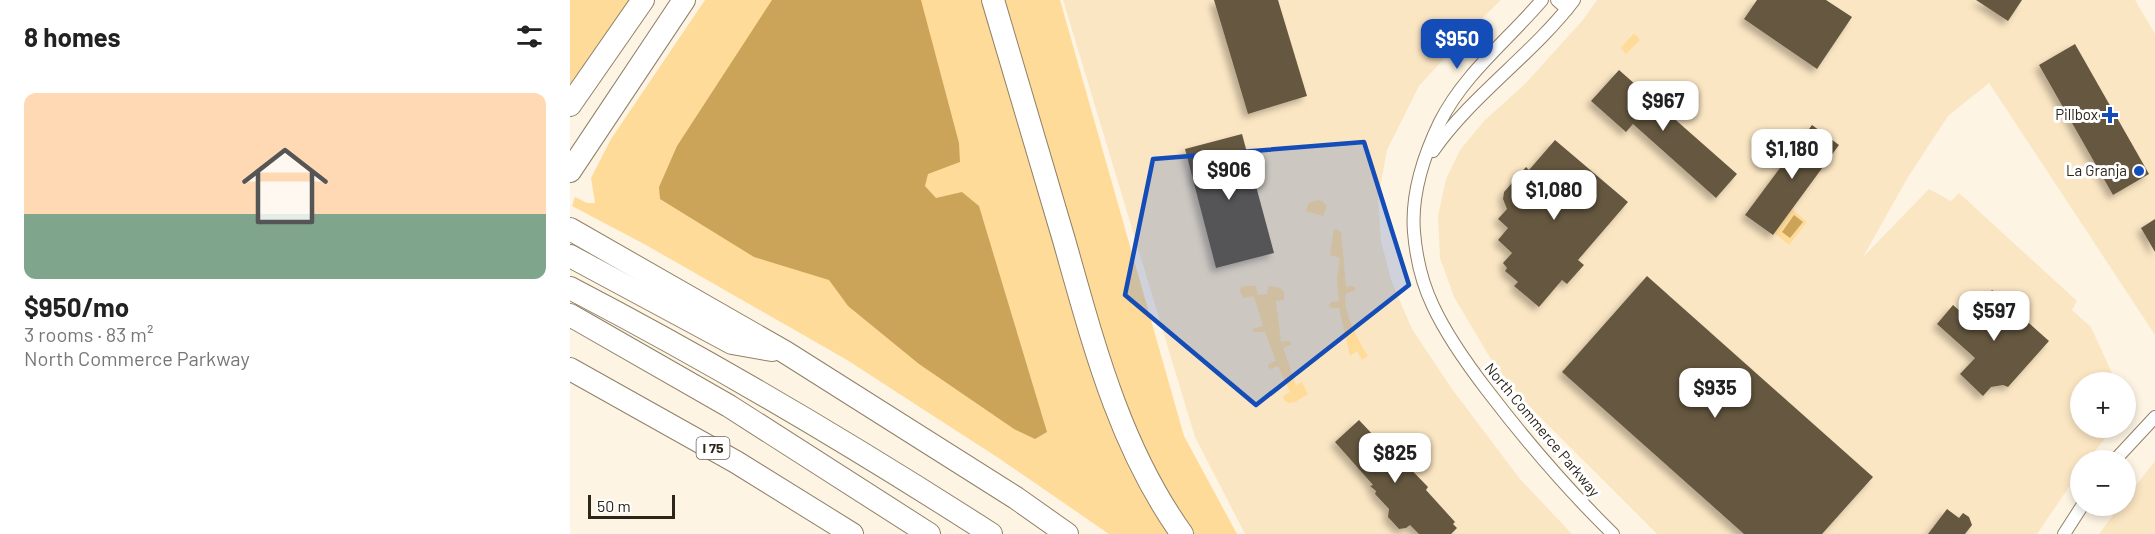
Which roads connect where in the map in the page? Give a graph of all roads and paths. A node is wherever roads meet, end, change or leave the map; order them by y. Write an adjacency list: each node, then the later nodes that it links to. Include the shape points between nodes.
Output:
1 (643, 0): 7 (highway)
2 (684, 0): 8 (highway)
3 (993, 0): 23 (highway, via 1116,411 1143,470)
4 (1542, 0): 9 (street, North Commerce Parkway, via 1481,64 1454,99)
5 (1557, 0): 6 (street)
6 (1571, 4): 9 (street, North Commerce Parkway, via 1453,126)
7 (570, 105)
8 (571, 169)
9 (1422, 170): 24 (street, North Commerce Parkway, via 1414,202 1413,229 1423,281 1436,313 1508,418)
10 (570, 229): 14 (highway)
11 (570, 256): 14 (highway, via 732,343)
12 (570, 288): 21 (highway, via 826,431)
13 (570, 315): 20 (highway, via 729,406)
14 (785, 352): 22 (highway)
15 (570, 369): 19 (highway, I 75, via 726,456)
16 (2155, 417): 17 (street)
17 (2124, 450)
18 (2076, 516): 25 (street)
19 (852, 534)
20 (929, 534)
21 (991, 534)
22 (1067, 534)
23 (1182, 534)
24 (1613, 534)
25 (2064, 534)

